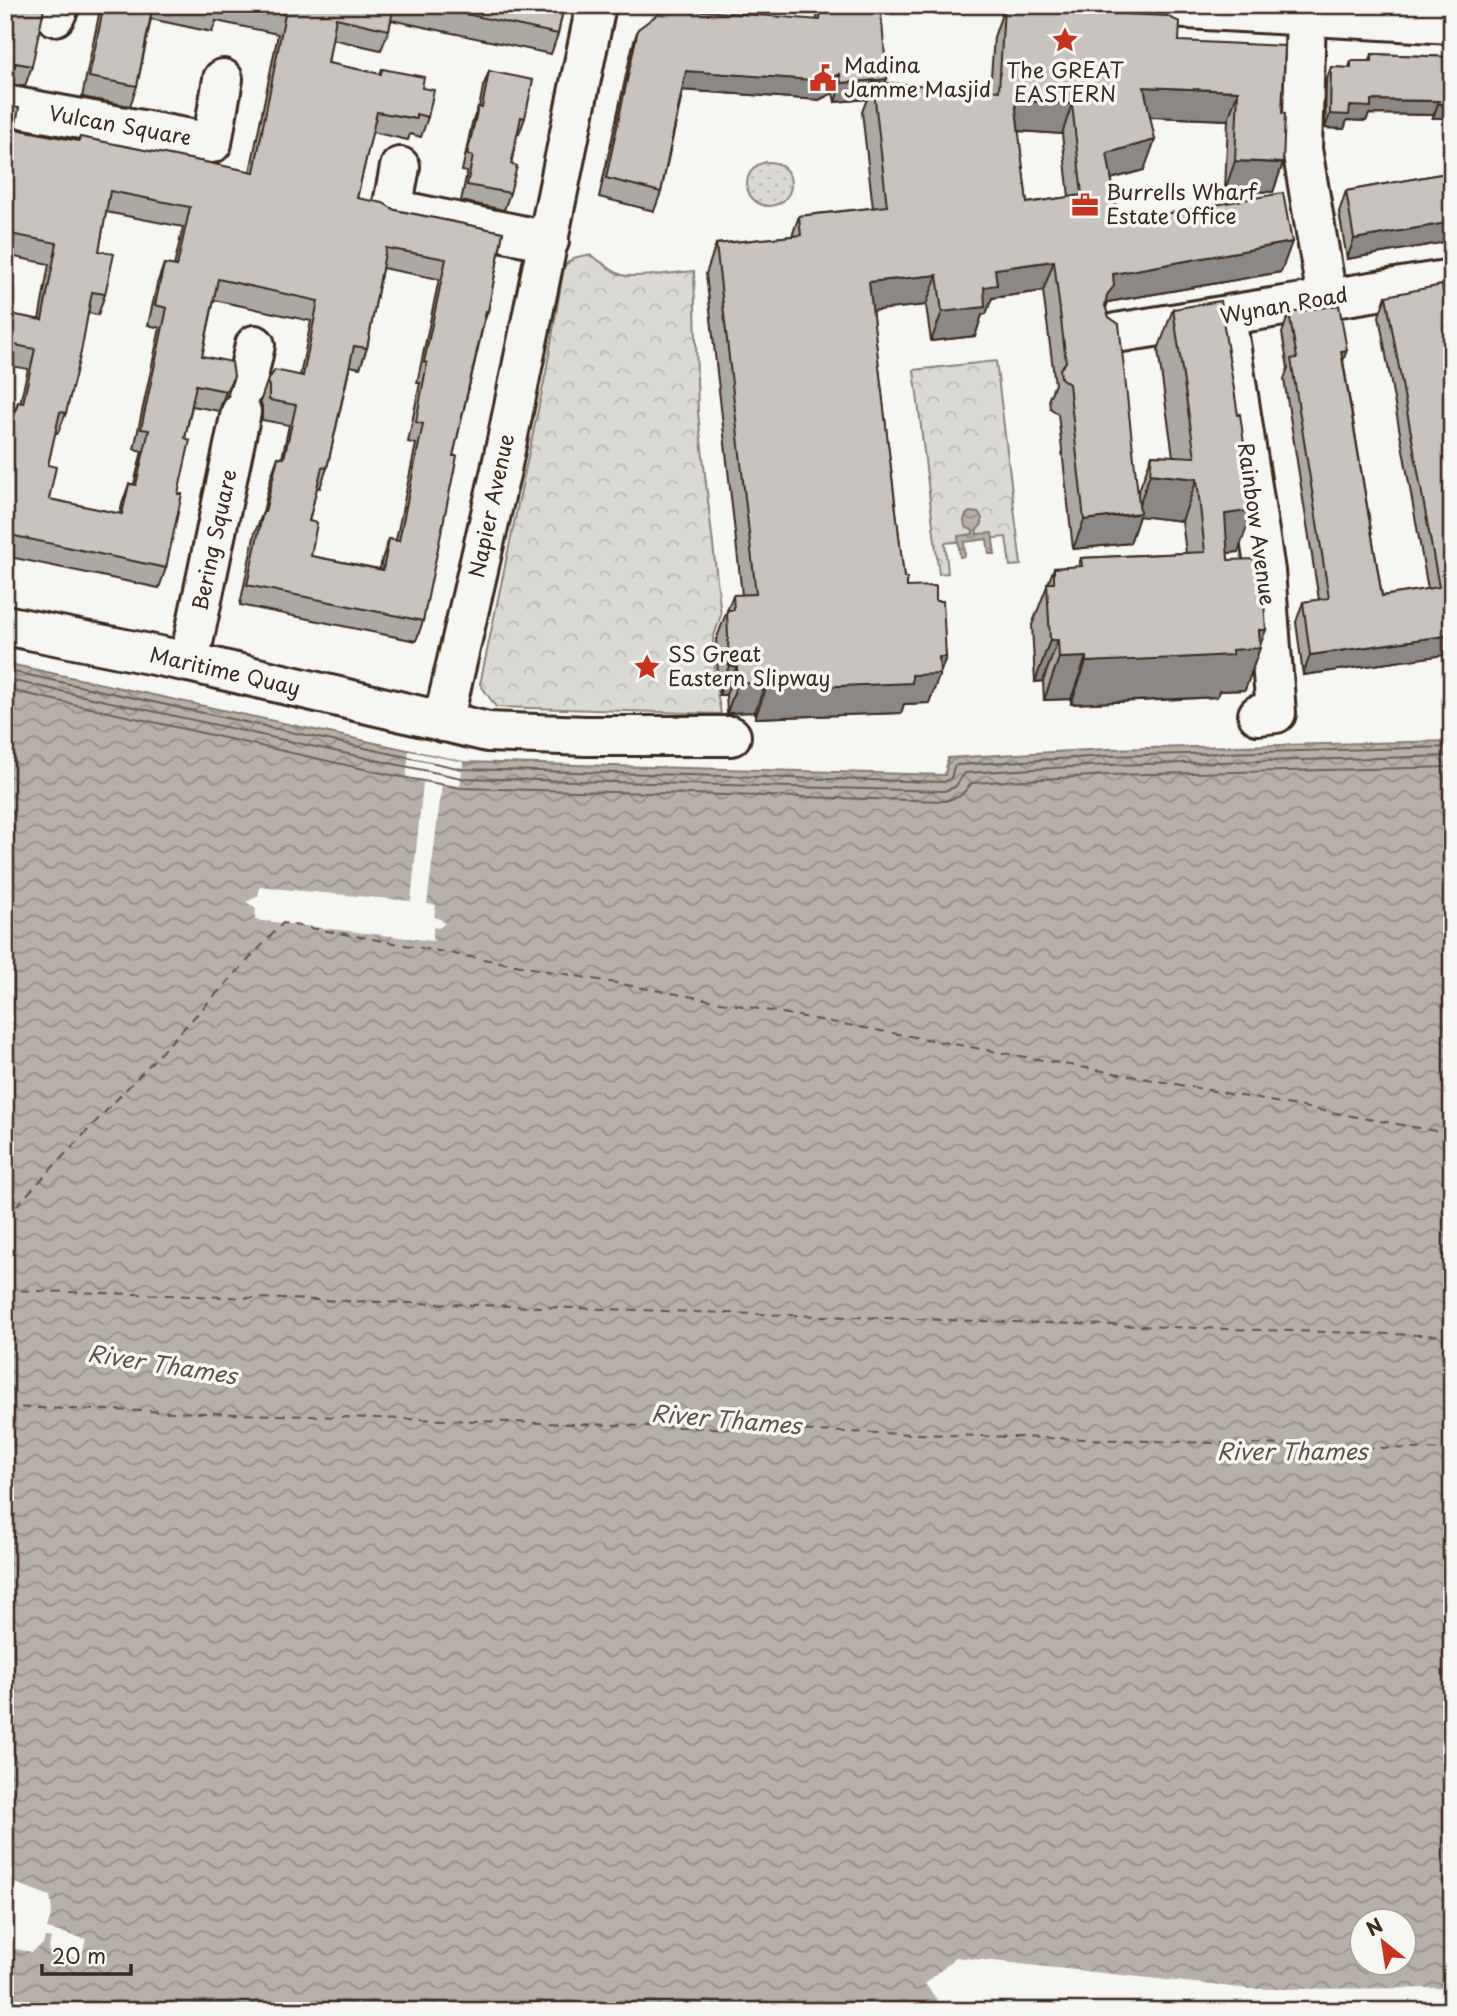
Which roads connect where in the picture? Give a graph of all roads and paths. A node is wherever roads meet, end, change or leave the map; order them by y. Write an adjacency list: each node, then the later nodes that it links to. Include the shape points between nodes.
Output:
1 (596, 5): 8 (street, Napier Avenue)
2 (1116, 5): 3 (street)
3 (1306, 17): 4 (street); 10 (street, via 1301,149)
4 (1452, 24)
5 (223, 79): 6 (street, Vulcan Square, via 212,143)
6 (5, 105)
7 (400, 167): 8 (street, via 392,209)
8 (549, 241): 17 (street, Napier Avenue)
9 (1452, 279): 10 (street, Wynan Road)
10 (1327, 298): 11 (street, Wynan Road)
11 (1226, 317): 12 (street, Wynan Road); 16 (street, Rainbow Avenue, via 1265,571 1276,713)
12 (1116, 333)
13 (255, 345): 15 (street, Bering Square)
14 (5, 625): 15 (street, Maritime Quay)
15 (189, 662): 17 (street, Maritime Quay)
16 (1258, 715)
17 (443, 722): 18 (street, via 488,733)
18 (731, 736)

